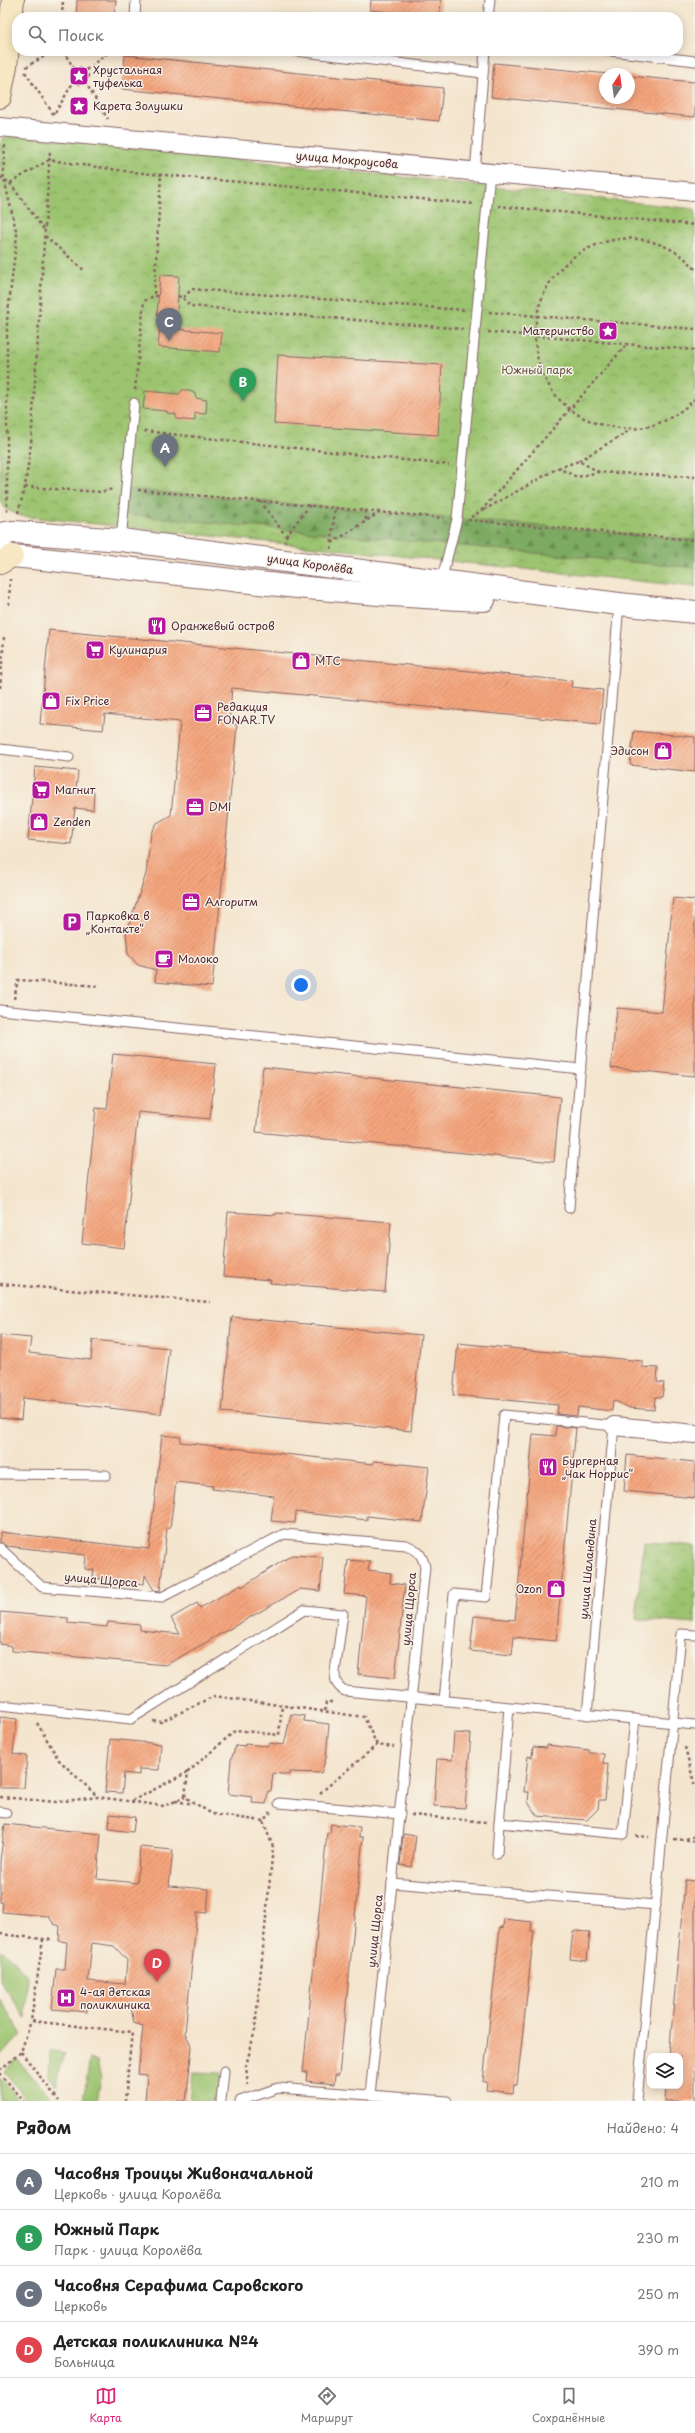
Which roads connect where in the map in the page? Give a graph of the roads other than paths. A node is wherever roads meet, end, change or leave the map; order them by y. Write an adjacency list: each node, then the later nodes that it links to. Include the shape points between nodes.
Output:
1 (13, 0): 11 (main road)
2 (136, 0): 4 (lane)
3 (490, 0): 5 (lane)
4 (135, 12)
5 (489, 12)
6 (338, 56): 10 (lane)
7 (485, 56): 10 (lane)
8 (652, 56): 9 (lane)
9 (695, 61)
10 (483, 73): 13 (lane)
11 (0, 97)
12 (4, 127): 13 (street, улица Мокроусова)
13 (482, 172): 14 (street, улица Мокроусова); 18 (lane, via 487,205 457,519)
14 (695, 192)
15 (134, 403): 16 (lane)
16 (121, 540): 17 (street, улица Королёва); 18 (street, улица Королёва)
17 (3, 548): 19 (street, улица Королёва, via 426,598)
18 (441, 582): 19 (street, улица Королёва)
19 (619, 604): 20 (street, улица Королёва); 24 (lane)
20 (695, 612)
21 (0, 749): 22 (lane)
22 (69, 757)
23 (0, 1010): 24 (lane)
24 (580, 1069): 25 (lane)
25 (569, 1208)
26 (614, 1426): 27 (street); 33 (lane, via 504,1415 486,1597 454,1594); 36 (lane, улица Шаландина)
27 (695, 1434)
28 (0, 1474): 29 (lane)
29 (106, 1475)
30 (0, 1548): 32 (lane, улица Щорса, via 42,1587 162,1597 284,1534 406,1545 417,1549 423,1557 425,1567)
31 (695, 1635): 38 (lane, via 681,1634)
32 (412, 1699): 33 (lane); 34 (lane, via 345,1691 339,1687 335,1681 335,1672 343,1614 304,1610 131,1719); 41 (lane, улица Щорса)
33 (444, 1701): 35 (lane)
34 (0, 1705)
35 (509, 1708): 36 (lane); 42 (lane)
36 (587, 1715): 37 (lane)
37 (635, 1719): 38 (lane); 42 (lane, via 622,1834)
38 (672, 1723): 39 (lane); 45 (lane)
39 (695, 1725)
40 (279, 1802): 41 (lane)
41 (400, 1814): 44 (lane, улица Щорса)
42 (499, 1823): 43 (lane)
43 (497, 1854)
44 (392, 1883): 45 (lane); 47 (lane, улица Щорса)
45 (656, 1905): 51 (lane)
46 (224, 2072): 48 (lane)
47 (370, 2095): 49 (lane, via 278,2088); 50 (lane)
48 (222, 2101)
49 (240, 2101)
50 (447, 2101)
51 (637, 2101)

